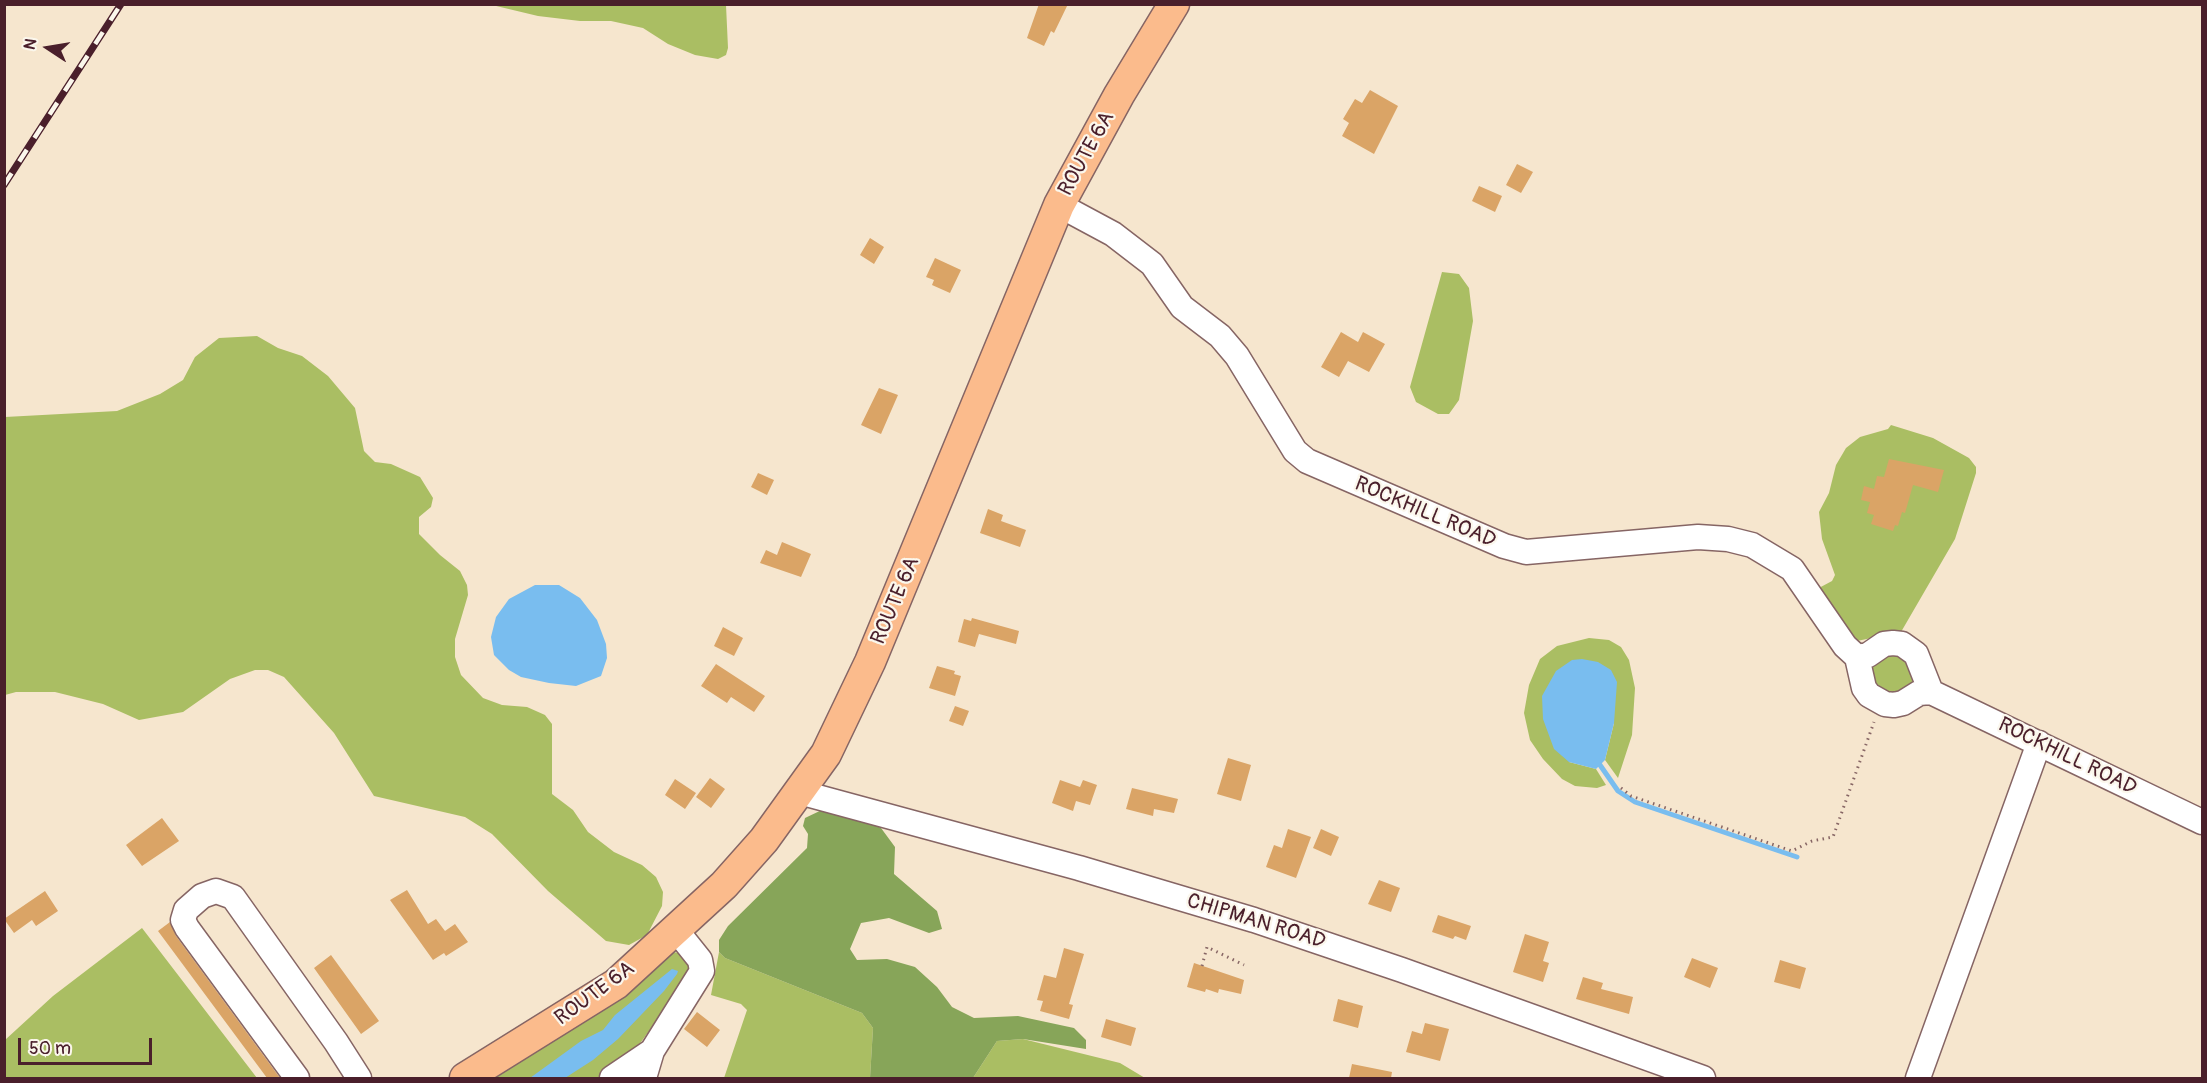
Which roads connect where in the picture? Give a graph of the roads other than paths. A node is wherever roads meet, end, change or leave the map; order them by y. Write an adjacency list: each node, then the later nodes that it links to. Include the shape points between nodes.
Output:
1 (1174, 4): 2 (main road, ROUTE 6A)
2 (1059, 205): 3 (street, ROCKHILL ROAD, via 1113,234 1152,264 1182,307 1220,336 1237,357 1295,451 1307,461 1526,552 1698,537 1752,544 1792,569 1845,646); 6 (main road, ROUTE 6A, via 870,662 826,754)
3 (1857, 657): 4 (street, via 1884,644 1902,644 1920,661); 4 (street, ROCKHILL ROAD, via 1864,688 1881,703 1894,705 1919,693)
4 (1931, 692): 5 (street, ROCKHILL ROAD)
5 (2039, 743): 7 (street, ROCKHILL ROAD); 16 (street)
6 (799, 792): 8 (main road, ROUTE 6A, via 731,878); 15 (street, CHIPMAN ROAD, via 1254,920)
7 (2202, 822)
8 (676, 930): 9 (street, via 700,960 702,971); 12 (main road, ROUTE 6A, via 616,984)
9 (652, 1051): 13 (street); 14 (street)
10 (297, 1078): 11 (street, via 187,928 183,920 186,910 202,896 216,891 233,897)
11 (359, 1078)
12 (465, 1078)
13 (612, 1078)
14 (644, 1078)
15 (1703, 1078)
16 (1918, 1078)

